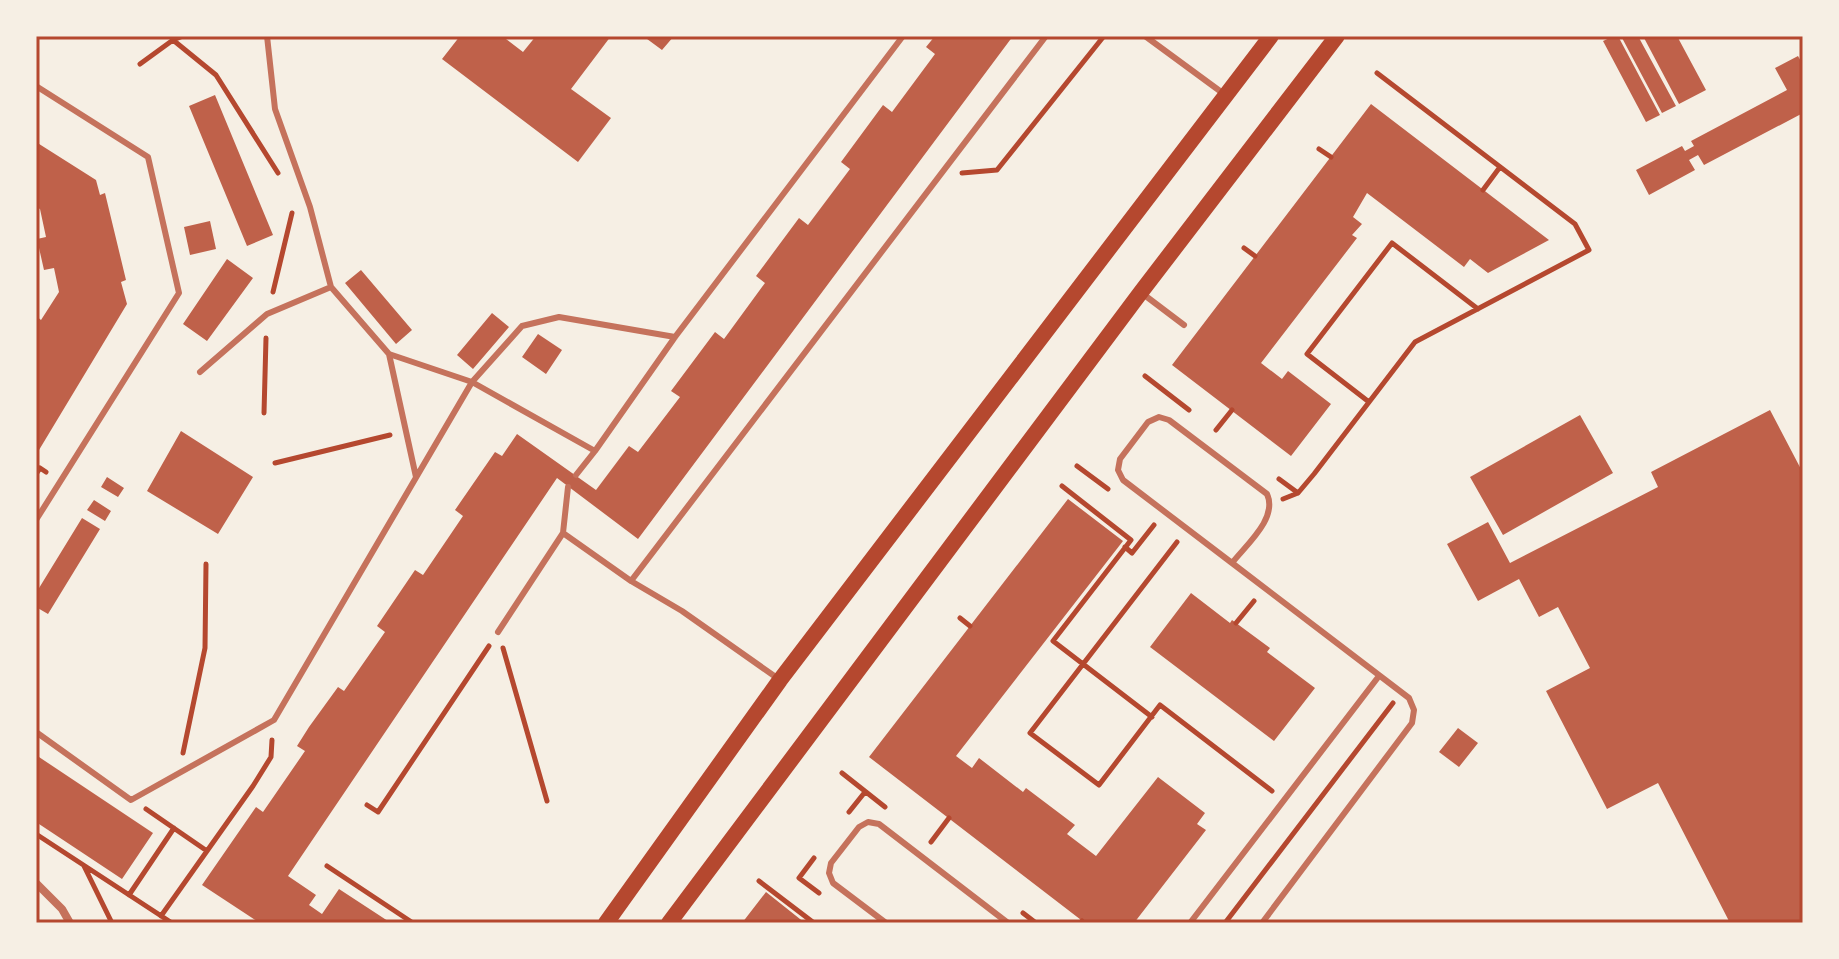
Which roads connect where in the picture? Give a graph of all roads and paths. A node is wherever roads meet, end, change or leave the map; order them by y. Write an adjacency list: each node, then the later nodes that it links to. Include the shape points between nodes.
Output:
1 (183, 36): 9 (path)
2 (267, 36): 22 (lane, via 275,109)
3 (903, 36): 26 (lane)
4 (1046, 36): 17 (lane)
5 (1104, 36): 17 (path, via 997,170)
6 (1145, 36): 13 (lane)
7 (1271, 36): 13 (main road)
8 (1337, 36): 23 (main road)
9 (173, 40): 10 (path); 18 (path, via 216,75)
10 (140, 64)
11 (1377, 73): 16 (path)
12 (36, 86): 41 (lane, via 148,157 179,293)
13 (1227, 96): 56 (main road)
14 (1319, 149): 15 (path)
15 (1331, 157)
16 (1500, 167): 19 (path); 24 (path, via 1575,224 1589,250)
17 (941, 174): 48 (lane)
18 (279, 176)
19 (1483, 190)
20 (1244, 248): 21 (path)
21 (1255, 256)
22 (331, 287): 27 (lane); 28 (lane, via 267,314)
23 (1141, 292): 25 (lane); 82 (main road)
24 (1478, 309): 30 (path, via 1415,342); 30 (path, via 1392,243 1307,354)
25 (1184, 325)
26 (675, 337): 29 (lane, via 559,317 522,326); 34 (lane)
27 (389, 354): 29 (lane); 33 (lane)
28 (200, 372)
29 (472, 382): 34 (lane); 37 (lane)
30 (1369, 402): 40 (path, via 1298,493)
31 (1232, 410): 32 (path)
32 (1216, 430)
33 (406, 432): 35 (path); 37 (lane)
34 (595, 451): 36 (lane)
35 (275, 463)
36 (576, 475)
37 (416, 477): 59 (lane)
38 (1062, 486): 45 (path, via 1131,540)
39 (568, 487): 43 (lane)
40 (1271, 504): 46 (lane, via 1269,515); 46 (lane, via 1267,494 1159,417 1148,422 1120,459 1123,480)
41 (36, 520)
42 (1154, 525): 45 (path, via 1132,553)
43 (563, 533): 48 (lane); 53 (lane)
44 (1177, 542): 54 (path)
45 (1125, 547): 54 (path, via 1053,641)
46 (1232, 563): 55 (lane)
47 (206, 564): 61 (path, via 205,648)
48 (631, 581): 56 (lane)
49 (1254, 601): 51 (path)
50 (960, 618): 52 (path)
51 (1236, 623)
52 (970, 626)
53 (498, 632): 64 (path); 65 (path, via 378,812)
54 (1083, 665): 58 (path); 58 (path, via 1030,733 1099,785)
55 (1379, 676): 57 (lane); 86 (lane)
56 (780, 680): 81 (main road)
57 (1401, 692): 87 (path); 88 (lane, via 1414,710 1412,723)
58 (1152, 717): 62 (path, via 1160,705)
59 (274, 720): 61 (lane); 70 (path, via 271,757)
60 (36, 732): 63 (lane)
61 (179, 773): 63 (lane)
62 (1273, 792)
63 (131, 800): 67 (path)
64 (547, 801)
65 (367, 805)
66 (949, 818): 69 (path)
67 (174, 828): 70 (path); 75 (path)
68 (36, 834): 71 (path)
69 (931, 842)
70 (207, 851): 76 (path)
71 (84, 865): 75 (path); 78 (path)
72 (327, 866): 80 (path)
73 (759, 881): 83 (path)
74 (36, 883): 77 (street)
75 (129, 895): 76 (path)
76 (161, 916): 79 (path)
77 (70, 923)
78 (112, 923)
79 (172, 923)
80 (413, 923)
81 (606, 923)
82 (669, 923)
83 (814, 923)
84 (886, 923): 85 (lane, via 833,883 829,873 831,863 868,822 879,824)
85 (1008, 923)
86 (1190, 923)
87 (1225, 923)
88 (1262, 923)

